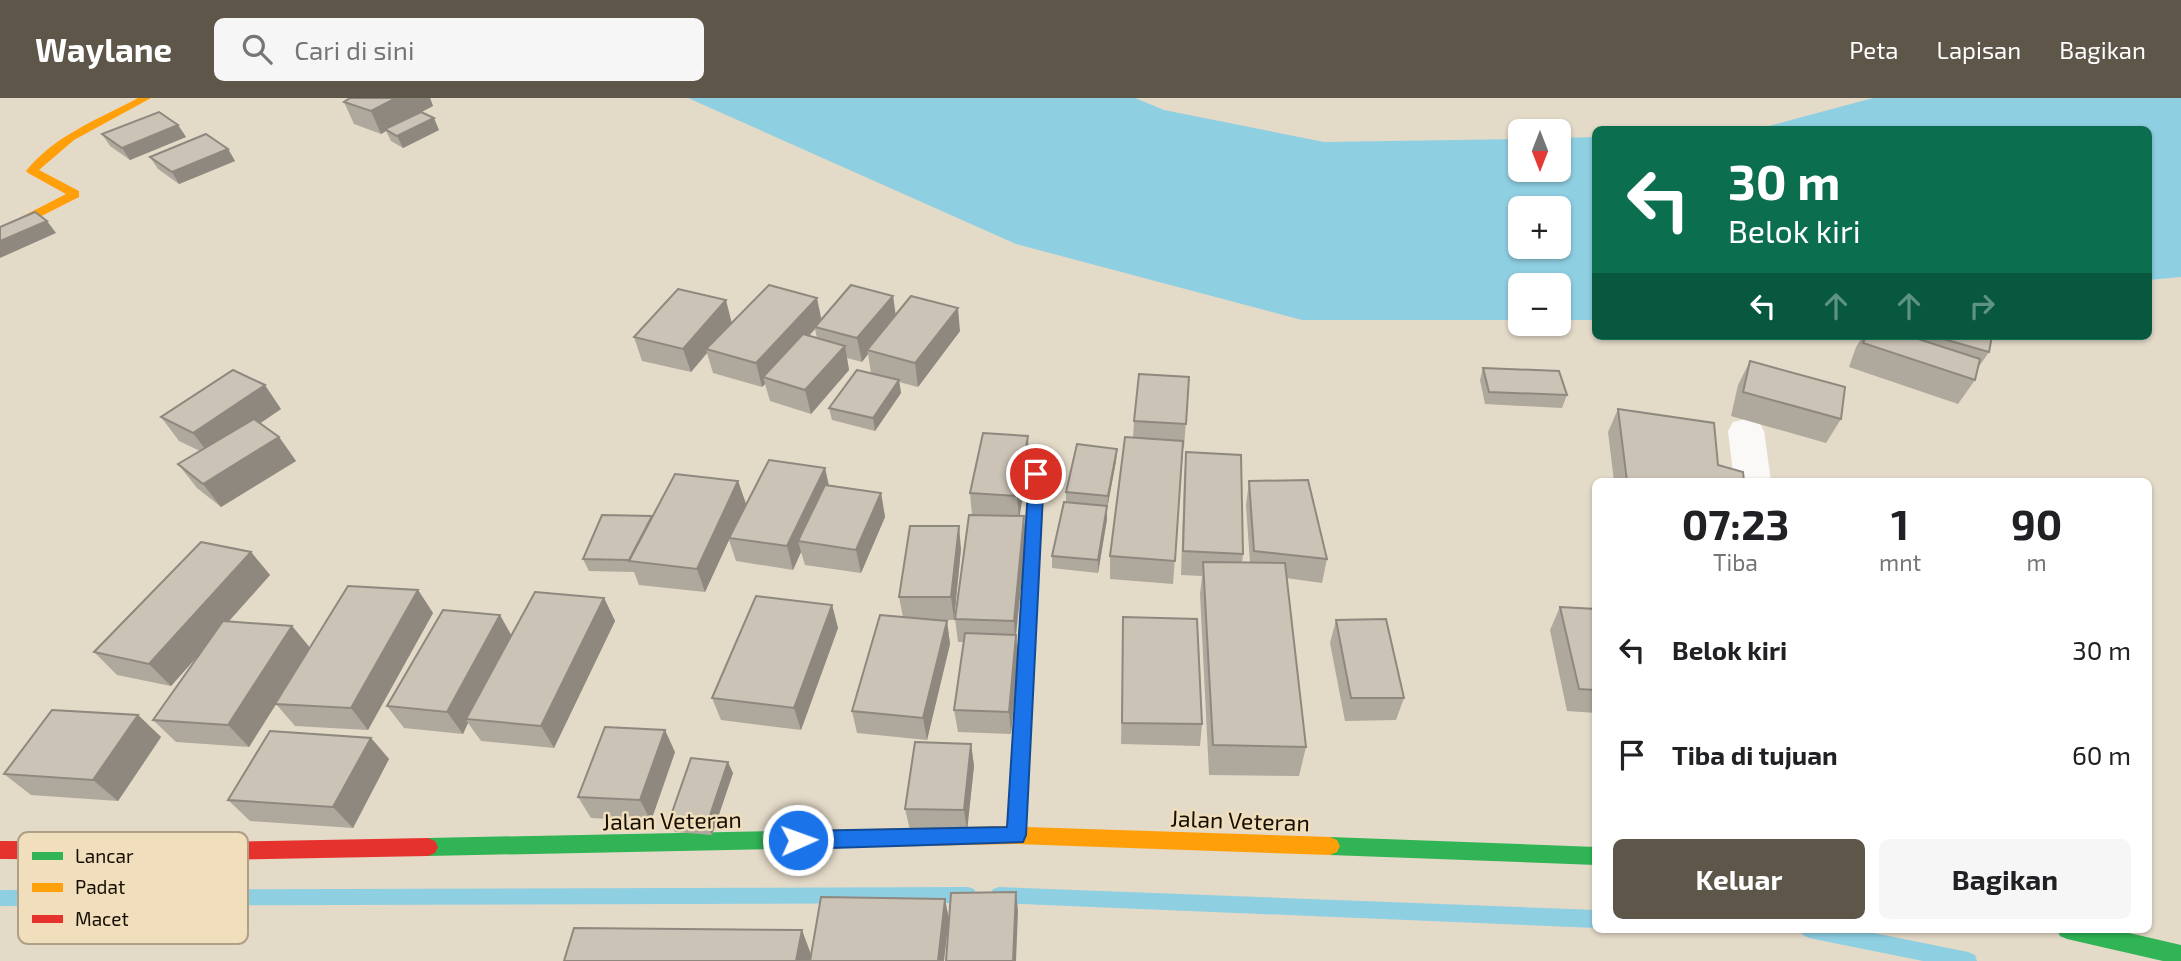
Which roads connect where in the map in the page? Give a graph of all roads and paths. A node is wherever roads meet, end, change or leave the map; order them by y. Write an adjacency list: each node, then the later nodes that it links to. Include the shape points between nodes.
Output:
1 (146, 98): 2 (street, via 38,162 32,171 75,194)
2 (0, 233)
3 (1746, 431): 5 (street)
4 (1036, 474): 6 (street)
5 (1753, 478)
6 (1016, 835): 9 (street, Jalan Veteran); 10 (street, Jalan Veteran)
7 (0, 850): 8 (street, Jalan Veteran)
8 (18, 850)
9 (248, 851)
10 (1592, 856)
11 (2085, 933): 12 (street)
12 (2181, 955)

